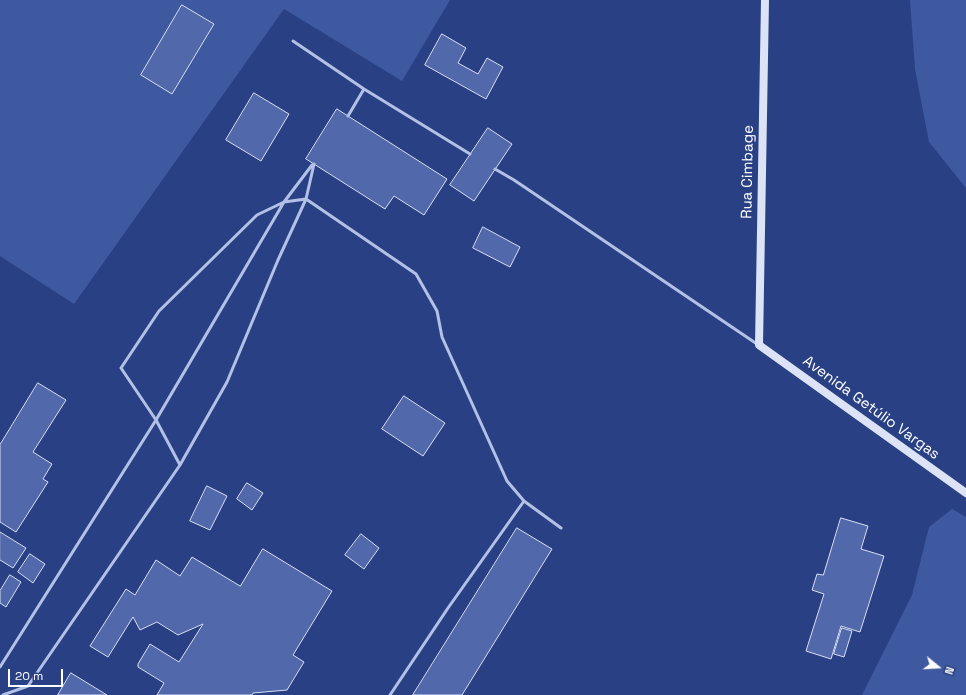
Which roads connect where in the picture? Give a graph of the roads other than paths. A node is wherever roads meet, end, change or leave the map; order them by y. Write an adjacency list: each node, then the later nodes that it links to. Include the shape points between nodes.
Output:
1 (765, 0): 9 (street, Rua Cimbage)
2 (293, 41): 3 (lane)
3 (364, 89): 4 (lane); 5 (lane)
4 (348, 116)
5 (470, 154)
6 (495, 169): 9 (lane)
7 (306, 199): 8 (lane); 8 (lane, via 314,164); 11 (lane, via 227,382); 13 (lane, via 416,274 437,311 442,337 507,481)
8 (284, 202): 10 (lane); 10 (lane, via 257,215 159,311 121,368)
9 (759, 345): 12 (street, Avenida Getúlio Vargas)
10 (156, 420): 11 (lane); 15 (lane)
11 (180, 465): 16 (lane, via 28,686)
12 (966, 493)
13 (524, 501): 14 (lane); 17 (lane)
14 (562, 528)
15 (0, 667)
16 (3, 695)
17 (390, 695)

